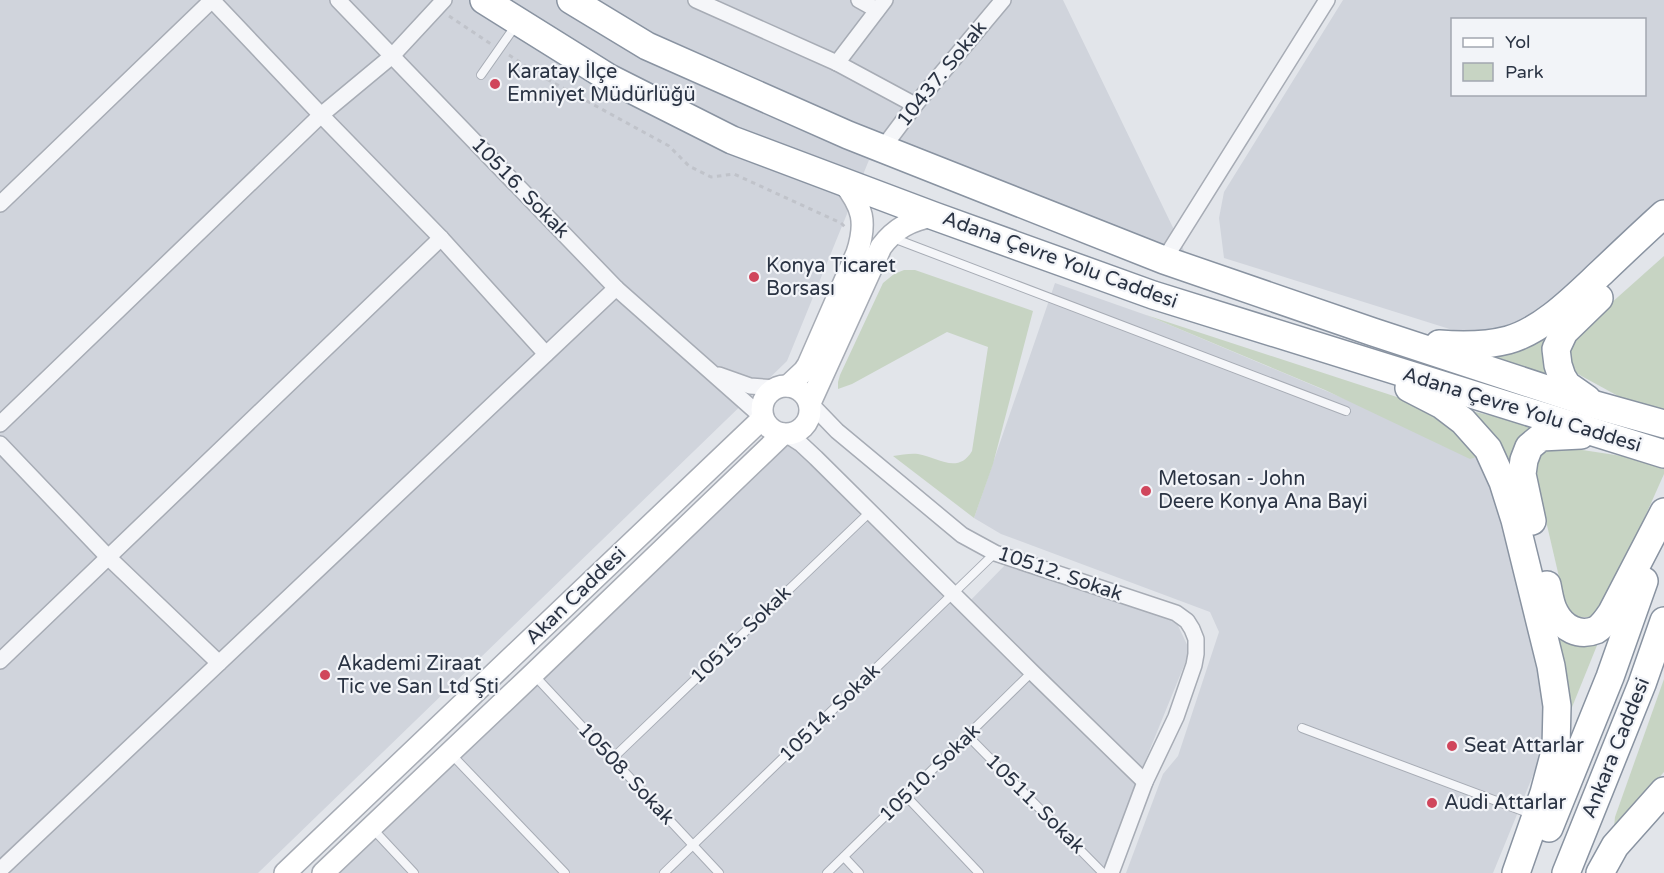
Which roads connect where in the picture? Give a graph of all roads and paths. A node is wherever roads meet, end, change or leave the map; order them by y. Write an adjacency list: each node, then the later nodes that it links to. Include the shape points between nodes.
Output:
1 (212, 0): 17 (street); 20 (street)
2 (338, 0): 13 (street, 10516. Sokak)
3 (484, 0): 11 (highway, Adana Çevre Yolu Caddesi)
4 (571, 0): 18 (highway, Adana Çevre Yolu Caddesi, via 647,46)
5 (696, 0): 14 (street)
6 (859, 0): 10 (street)
7 (1003, 0): 16 (street, 10437. Sokak)
8 (1327, 0): 27 (street)
9 (440, 4): 12 (path); 13 (street)
10 (881, 5): 14 (street)
11 (519, 21): 12 (lane); 19 (highway, Adana Çevre Yolu Caddesi, via 609,78 732,140)
12 (499, 49): 15 (lane); 25 (path, via 669,146 689,166 711,177 734,174 842,223 851,235)
13 (392, 56): 17 (street); 28 (street, 10516. Sokak)
14 (837, 63): 16 (street)
15 (481, 75)
16 (915, 105): 18 (street, 10437. Sokak)
17 (321, 115): 24 (street); 38 (street)
18 (882, 149): 27 (highway, Adana Çevre Yolu Caddesi)
19 (843, 182): 22 (highway, Adana Çevre Yolu Caddesi); 25 (street, via 860,209)
20 (0, 204)
21 (1664, 214): 29 (highway, via 1556,313 1510,339 1464,346)
22 (934, 216): 23 (street, via 910,222); 30 (highway, Adana Çevre Yolu Caddesi, via 1153,295)
23 (889, 236): 34 (street, via 875,257); 36 (lane)
24 (441, 237): 31 (street); 48 (street)
25 (862, 238): 33 (street, via 808,365)
26 (1664, 239): 35 (highway, via 1575,320 1556,349 1567,385)
27 (1164, 260): 29 (highway, Adana Çevre Yolu Caddesi)
28 (616, 288): 31 (street); 32 (street, 10516. Sokak)
29 (1373, 332): 35 (highway, Adana Çevre Yolu Caddesi)
30 (1312, 344): 41 (highway, Adana Çevre Yolu Caddesi); 62 (highway, via 1442,405 1488,449 1515,520 1557,706 1556,748)
31 (546, 354): 52 (street)
32 (708, 371): 33 (street, via 750,386); 37 (street, 10516. Sokak)
33 (782, 387): 34 (street, via 803,392); 37 (street, via 764,399)
34 (810, 403): 40 (street, via 807,423 798,432); 47 (street, 10512. Sokak, via 837,431 963,535)
35 (1592, 404): 39 (highway, Adana Çevre Yolu Caddesi)
36 (1346, 411)
37 (763, 418): 40 (street, via 772,430); 67 (street, Akan Caddesi)
38 (0, 424)
39 (1664, 424)
40 (785, 434): 44 (street, via 809,451); 54 (street, Akan Caddesi)
41 (1603, 435): 43 (highway, Adana Çevre Yolu Caddesi); 45 (highway, via 1541,437 1529,447 1524,460 1525,490 1553,611 1570,630 1596,630 1603,624)
42 (0, 444): 48 (street)
43 (1664, 454)
44 (871, 511): 49 (street); 58 (lane, 10515. Sokak)
45 (1664, 512)
46 (1664, 523): 79 (highway, Ankara Caddesi, via 1610,677)
47 (995, 553): 49 (lane, 10514. Sokak); 59 (street, 10512. Sokak, via 1176,613 1187,621 1196,639 1194,665 1170,733)
48 (108, 557): 51 (street); 52 (street)
49 (954, 593): 53 (street); 64 (lane, 10514. Sokak)
50 (1664, 621): 80 (highway, Ankara Caddesi)
51 (0, 661)
52 (219, 663): 66 (street)
53 (1032, 672): 56 (lane, 10510. Sokak); 59 (street)
54 (533, 674): 57 (street, Akan Caddesi); 58 (lane, 10508. Sokak)
55 (1302, 728): 62 (lane)
56 (968, 736): 61 (lane, 10510. Sokak); 76 (lane, 10511. Sokak)
57 (449, 753): 63 (street, Akan Caddesi); 70 (lane)
58 (612, 759): 64 (lane, 10508. Sokak)
59 (1145, 782): 77 (street, 10512. Sokak)
60 (1664, 791): 81 (highway, via 1615,846)
61 (906, 796): 65 (lane, 10510. Sokak); 75 (lane)
62 (1536, 816): 78 (highway)
63 (371, 827): 68 (street, Akan Caddesi); 69 (lane)
64 (693, 845): 71 (lane, 10514. Sokak); 72 (lane, 10508. Sokak)
65 (844, 857): 73 (lane, 10510. Sokak); 74 (lane)
66 (0, 870)
67 (285, 873)
68 (323, 873)
69 (414, 873)
70 (565, 873)
71 (664, 873)
72 (719, 873)
73 (827, 873)
74 (859, 873)
75 (979, 873)
76 (1103, 873)
77 (1111, 873)
78 (1516, 873)
79 (1531, 873)
80 (1566, 873)
81 (1600, 873)

